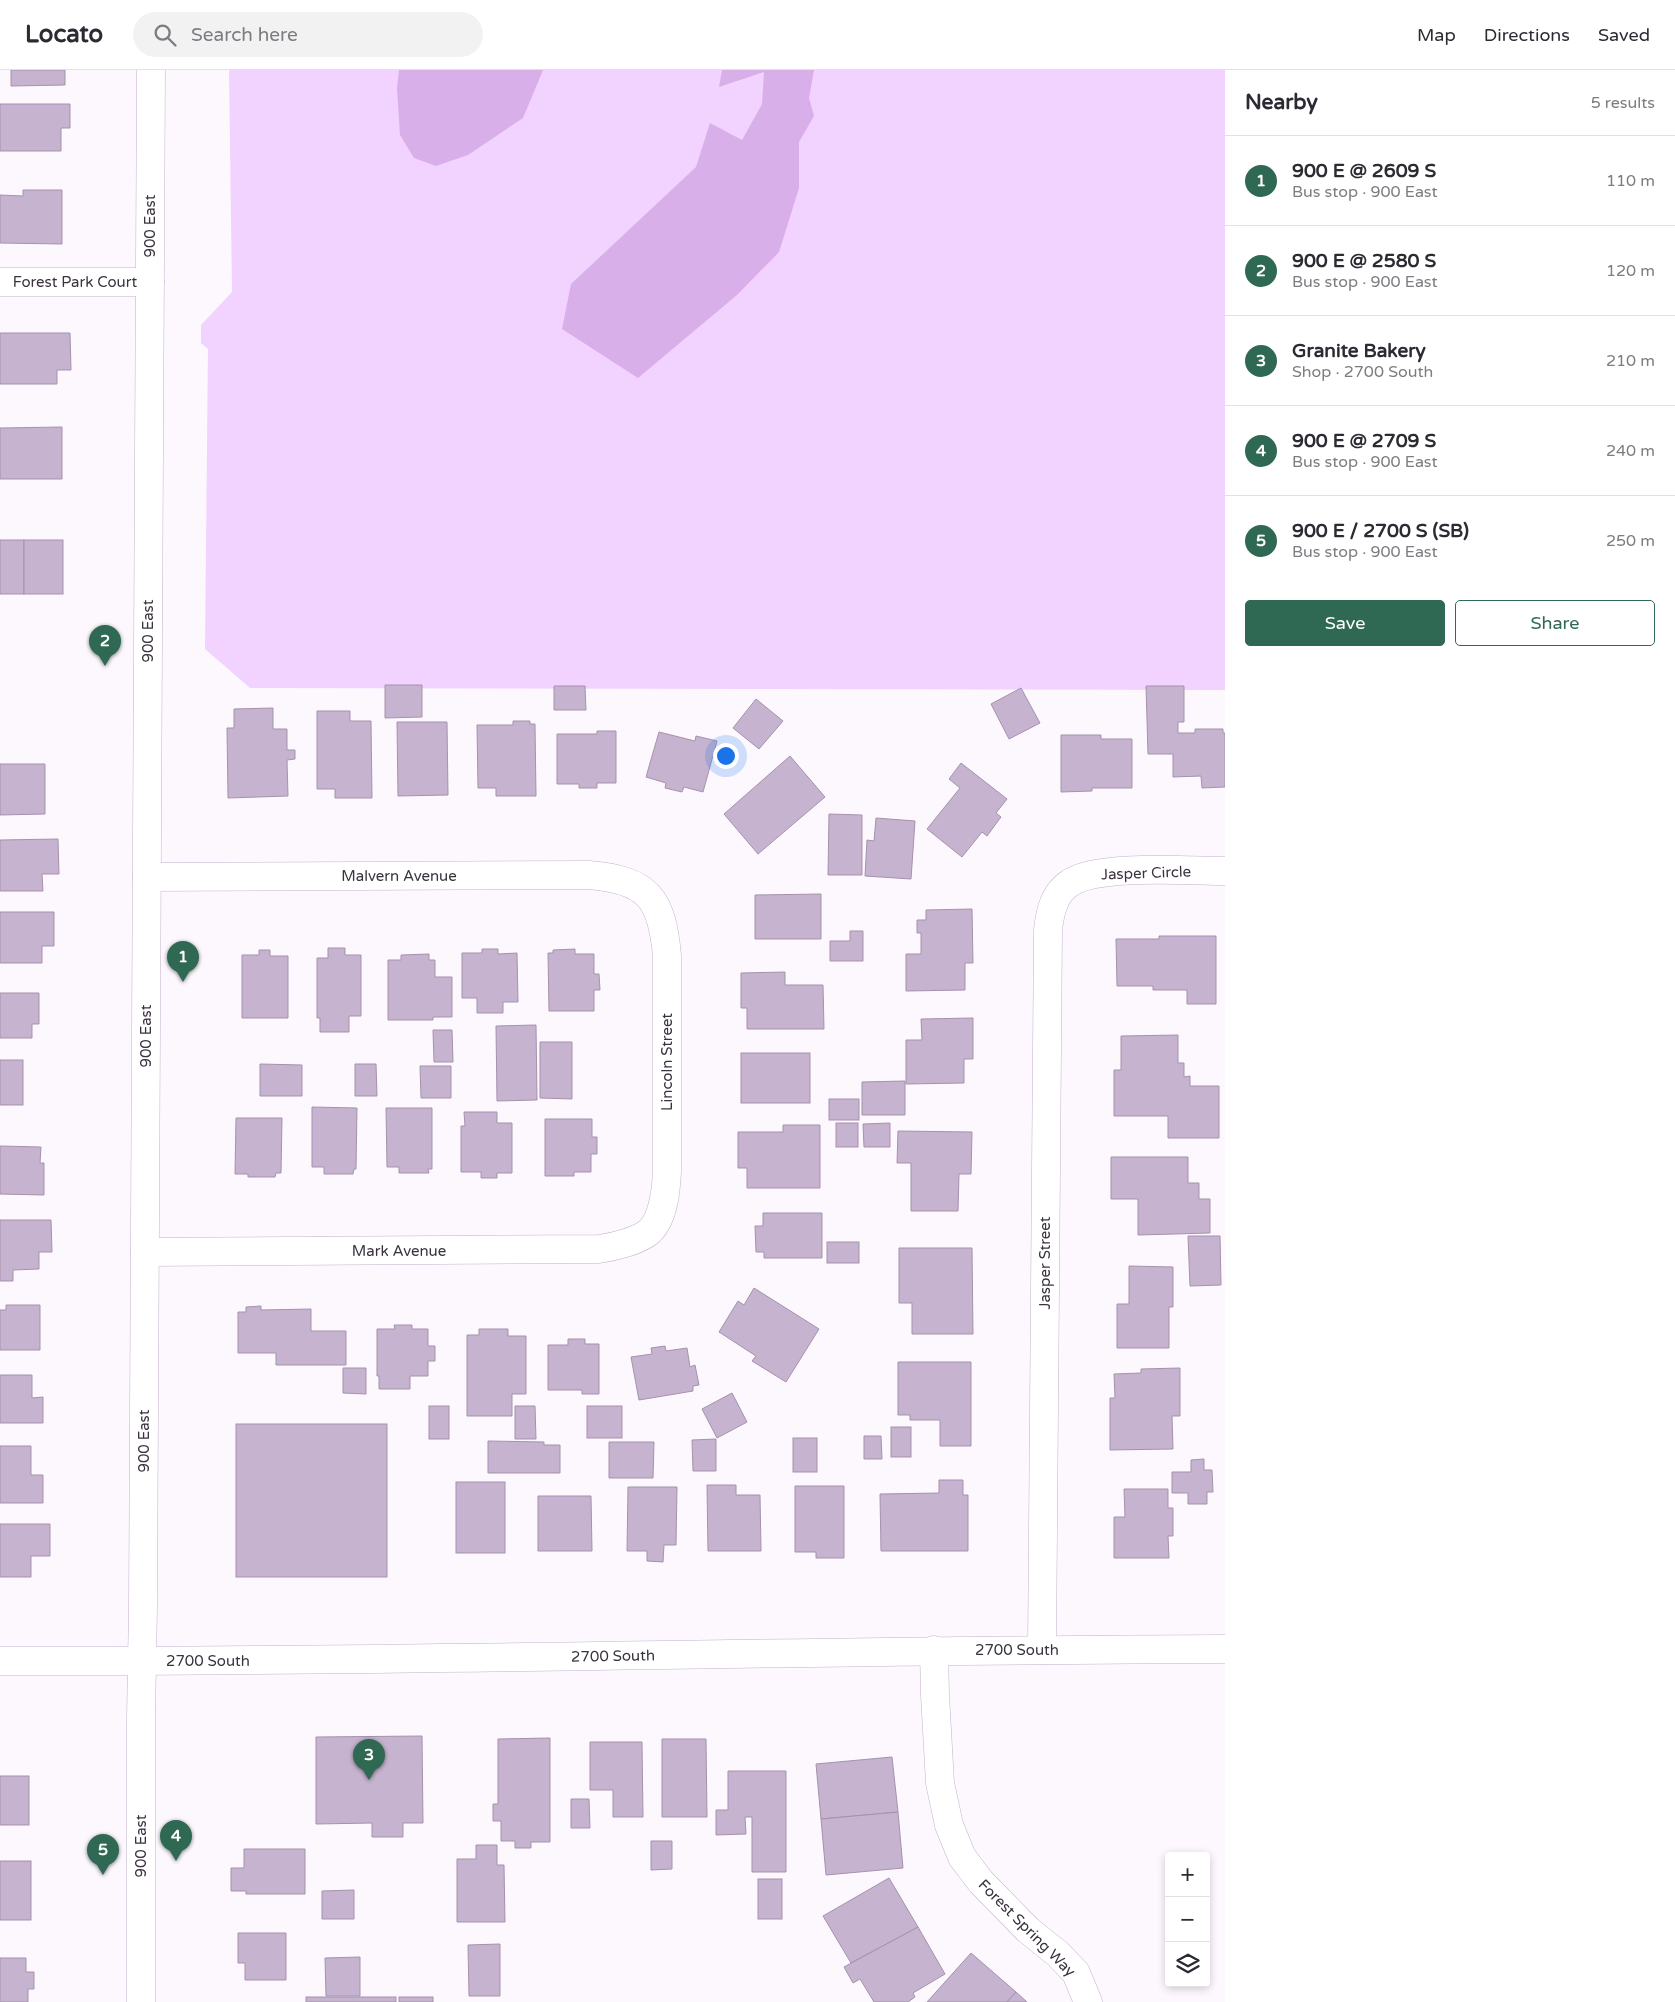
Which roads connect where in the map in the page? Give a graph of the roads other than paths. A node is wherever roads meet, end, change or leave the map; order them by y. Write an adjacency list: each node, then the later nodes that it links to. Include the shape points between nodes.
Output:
1 (150, 70): 3 (street, 900 East)
2 (0, 282): 3 (street, Forest Park Court)
3 (150, 282): 5 (street, 900 East)
4 (1225, 871): 6 (street, Jasper Circle, via 1111,872 1078,878)
5 (147, 877): 7 (street, Malvern Avenue, via 589,875 635,884); 9 (street, 900 East)
6 (1069, 883): 12 (street, Jasper Street, via 1054,902 1048,930)
7 (648, 893): 8 (street, Lincoln Street, via 662,922 667,956 667,1180 663,1203)
8 (649, 1231): 9 (street, Mark Avenue, via 616,1246 582,1250)
9 (145, 1252): 14 (street, 900 East)
10 (1225, 1649): 12 (street, 2700 South)
11 (934, 1650): 12 (street, 2700 South); 14 (street, 2700 South); 16 (street, Forest Spring Way, via 940,1783 949,1826 962,1857 980,1882 1076,1973)
12 (1042, 1650)
13 (0, 1661): 14 (street, 2700 South)
14 (143, 1661): 15 (street, 900 East)
15 (141, 2002)
16 (1088, 2002)

